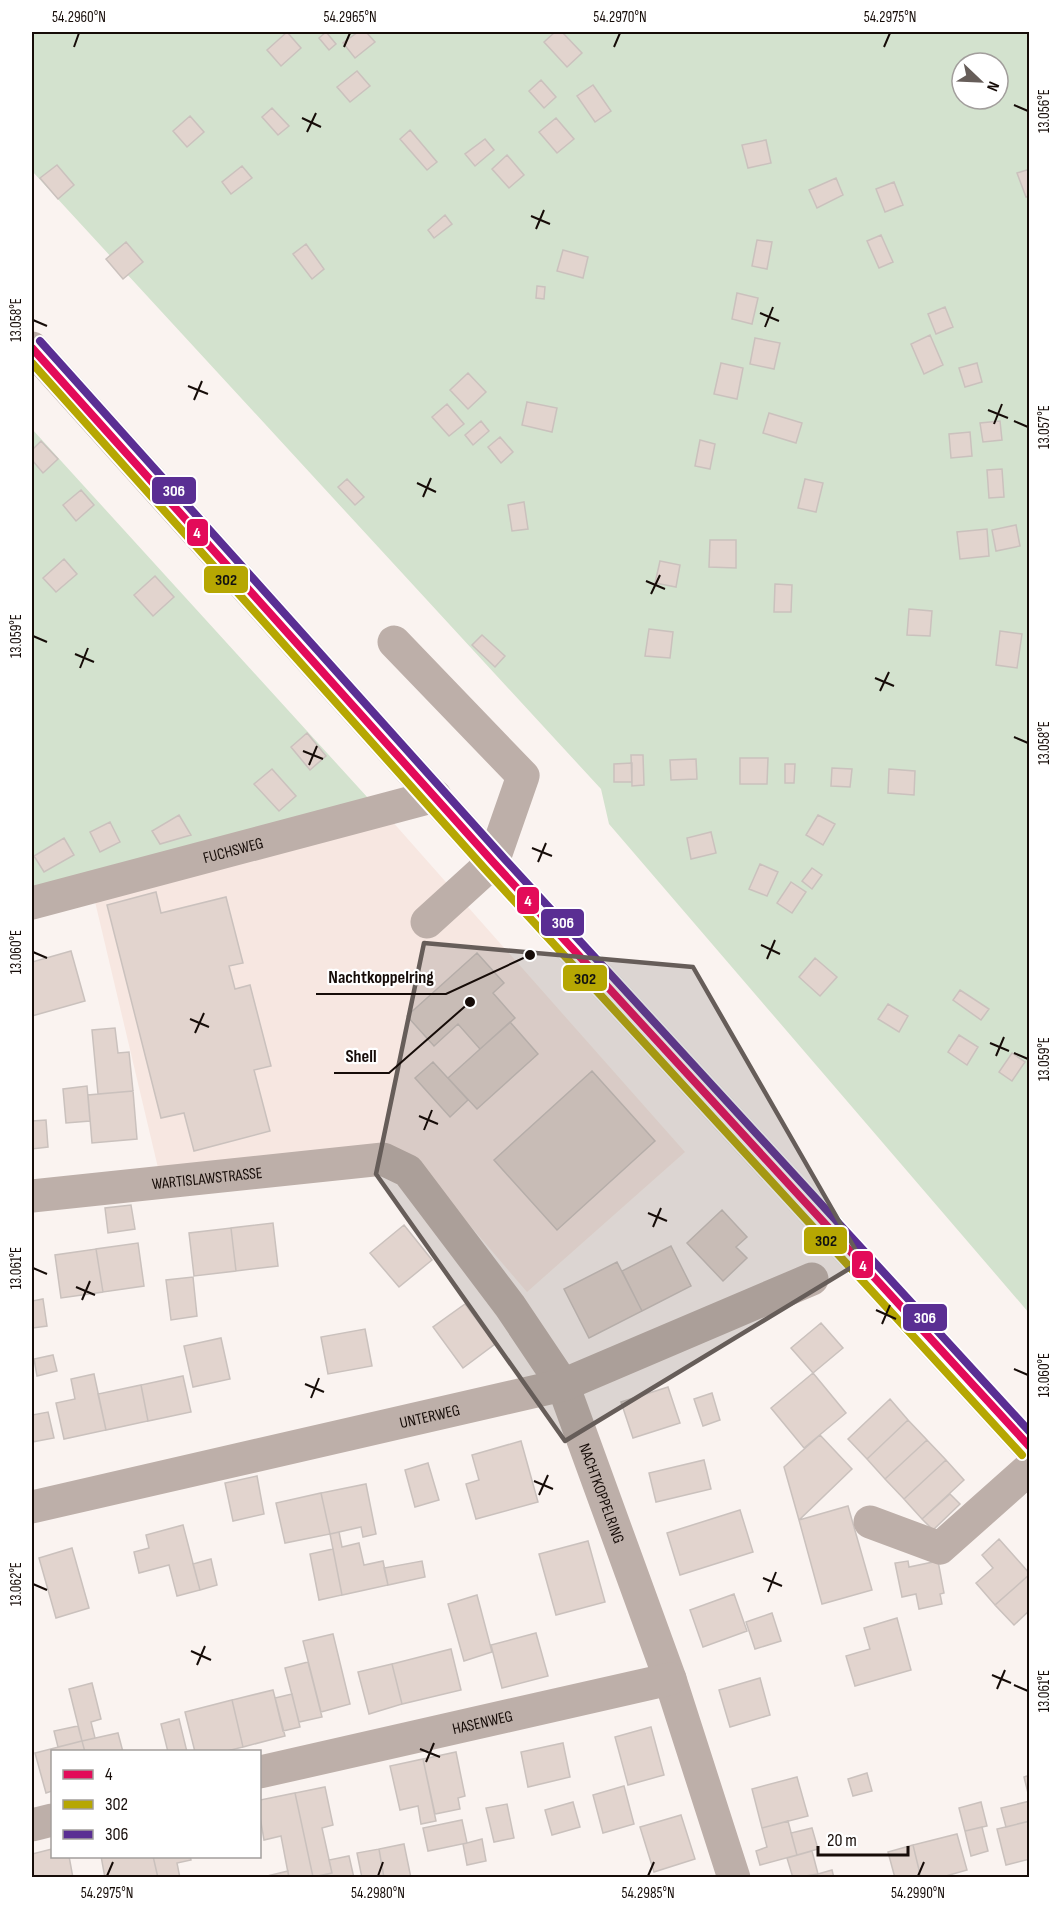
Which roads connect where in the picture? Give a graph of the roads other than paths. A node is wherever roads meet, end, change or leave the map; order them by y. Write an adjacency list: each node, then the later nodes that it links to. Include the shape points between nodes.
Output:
1 (35, 358): 3 (street)
2 (394, 642): 4 (street, via 523,776)
3 (435, 795): 4 (street); 5 (street, FUCHSWEG)
4 (494, 862): 6 (street); 11 (street)
5 (32, 903)
6 (427, 922)
7 (383, 1159): 8 (street, WARTISLAWSTRASSE); 10 (street, NACHTKOPPELRING, via 408,1171 510,1306)
8 (32, 1196)
9 (812, 1279): 10 (street, UNTERWEG)
10 (563, 1385): 13 (street, UNTERWEG); 15 (street, NACHTKOPPELRING)
11 (1029, 1448)
12 (1029, 1468): 14 (street, via 940,1548)
13 (32, 1507)
14 (870, 1522)
15 (670, 1678): 16 (street, HASENWEG); 19 (street, NACHTKOPPELRING)
16 (261, 1772)
17 (51, 1820): 18 (street)
18 (32, 1825)
19 (734, 1878)

